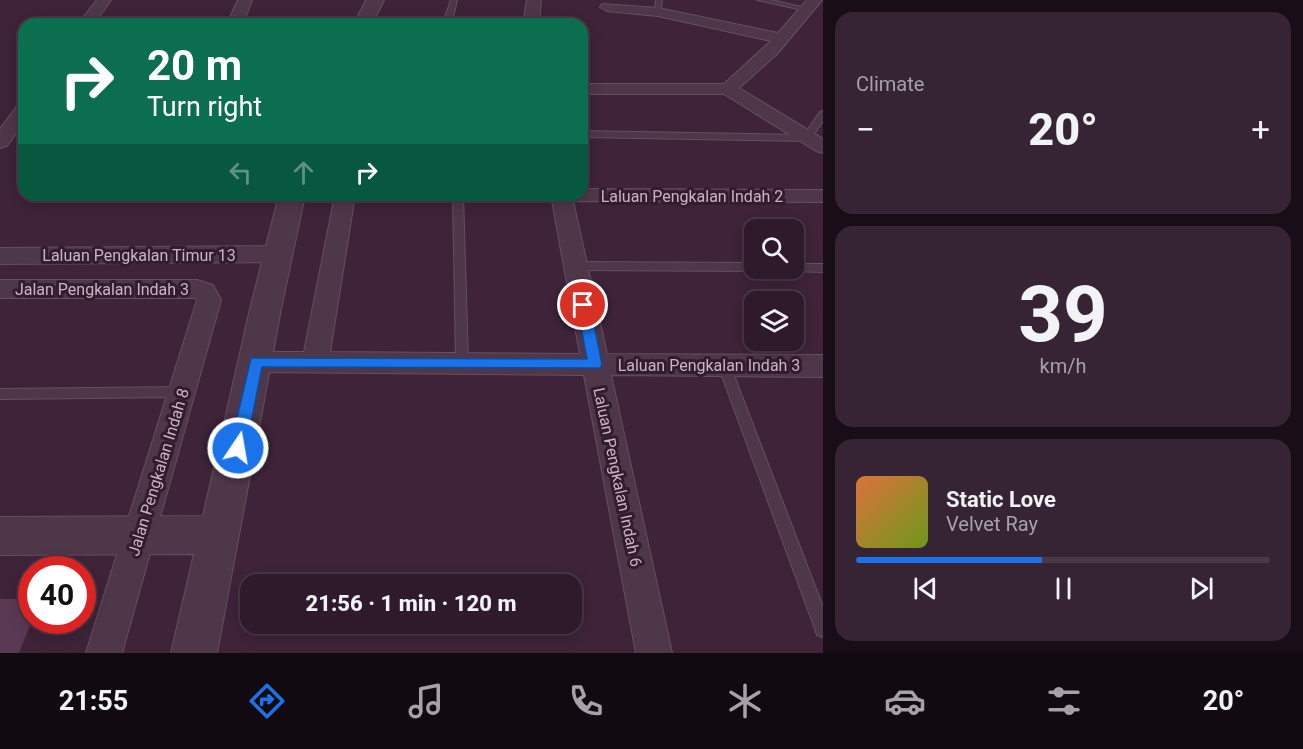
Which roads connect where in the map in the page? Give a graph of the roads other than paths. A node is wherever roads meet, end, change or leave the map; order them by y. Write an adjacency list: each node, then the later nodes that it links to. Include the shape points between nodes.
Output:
1 (104, 0): 10 (street)
2 (245, 0): 11 (street)
3 (375, 0): 12 (street)
4 (454, 0): 13 (lane)
5 (534, 0): 14 (street)
6 (760, 0): 7 (lane)
7 (811, 5): 15 (street)
8 (658, 6): 9 (street); 15 (street)
9 (607, 7)
10 (91, 18)
11 (238, 18)
12 (366, 18)
13 (449, 18)
14 (532, 18)
15 (782, 39): 17 (street)
16 (588, 89): 17 (street)
17 (728, 89): 21 (street)
18 (823, 114): 21 (lane)
19 (18, 117): 22 (street)
20 (588, 134): 21 (lane)
21 (807, 138): 23 (street)
22 (0, 142)
23 (823, 147)
24 (588, 195): 25 (street, Laluan Pengkalan Indah 2)
25 (823, 196)
26 (290, 201): 30 (street)
27 (344, 201): 39 (street)
28 (458, 201): 40 (lane)
29 (562, 201): 32 (street, Laluan Pengkalan Indah 6)
30 (277, 254): 31 (street, Laluan Pengkalan Timur 13); 38 (street)
31 (0, 256)
32 (575, 266): 33 (lane); 41 (street, Laluan Pengkalan Indah 6)
33 (744, 267)
34 (804, 268): 35 (lane)
35 (823, 268)
36 (0, 289): 37 (street, Jalan Pengkalan Indah 3)
37 (204, 291): 44 (street, Jalan Pengkalan Indah 8, via 209,300)
38 (256, 362): 39 (street, Laluan Pengkalan Indah 3); 47 (street)
39 (315, 362): 40 (street, Laluan Pengkalan Indah 3)
40 (462, 363): 41 (street, Laluan Pengkalan Indah 3)
41 (595, 364): 42 (street, Laluan Pengkalan Indah 3); 52 (street, Laluan Pengkalan Indah 6)
42 (724, 365): 43 (street, Laluan Pengkalan Indah 3); 49 (lane)
43 (823, 366)
44 (182, 392): 45 (lane); 46 (street, Jalan Pengkalan Indah 8)
45 (0, 394)
46 (139, 535): 47 (street); 48 (street); 50 (street, Jalan Pengkalan Indah 8)
47 (220, 535): 51 (street)
48 (0, 536)
49 (823, 629)
50 (104, 653)
51 (194, 653)
52 (654, 653)

